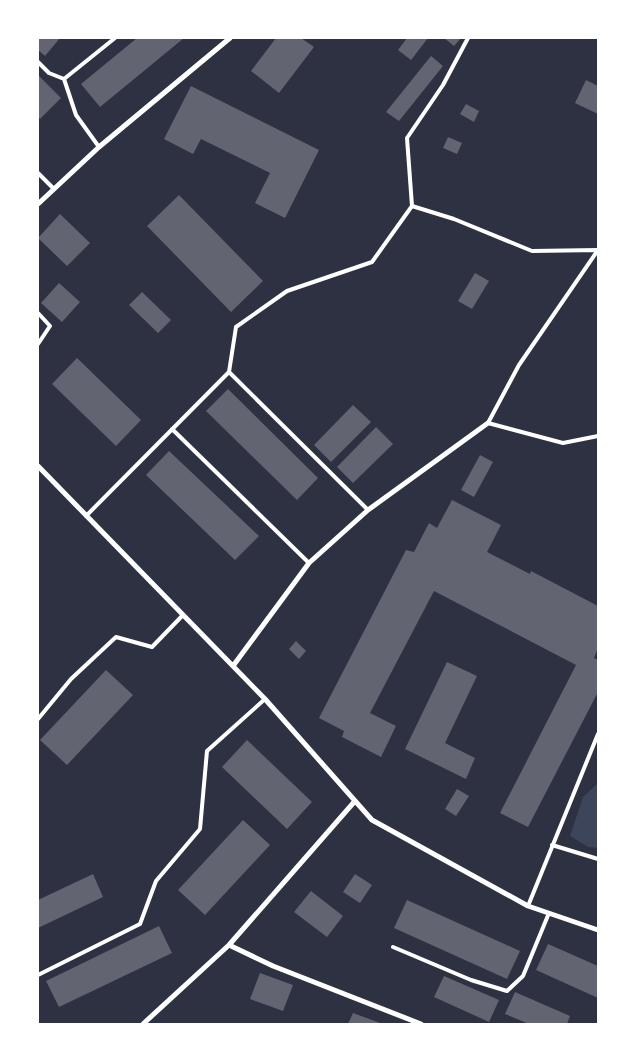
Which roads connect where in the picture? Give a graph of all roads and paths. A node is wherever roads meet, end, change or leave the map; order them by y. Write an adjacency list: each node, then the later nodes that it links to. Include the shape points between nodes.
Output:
1 (114, 38): 5 (lane)
2 (229, 38): 6 (street)
3 (468, 38): 10 (lane, via 443,85 407,138)
4 (38, 62): 5 (lane, via 49,73)
5 (64, 80): 6 (lane, via 76,115)
6 (99, 147): 8 (street)
7 (38, 173): 8 (lane)
8 (54, 189): 9 (street)
9 (38, 204)
10 (412, 206): 13 (lane, via 372,262 286,291 236,327); 14 (lane, via 454,219 532,251 598,250 519,365)
11 (38, 313): 12 (lane, via 50,326)
12 (38, 344)
13 (229, 372): 15 (lane); 18 (lane)
14 (488, 423): 16 (lane, via 563,443); 18 (street)
15 (172, 429): 19 (lane); 20 (lane)
16 (598, 436)
17 (38, 466): 19 (street)
18 (368, 510): 20 (street)
19 (86, 516): 21 (street)
20 (309, 563): 22 (street)
21 (183, 615): 22 (street); 24 (lane, via 152,647 116,637 71,679)
22 (233, 666): 23 (street)
23 (265, 699): 26 (street); 34 (lane, via 207,751 200,829 156,881 140,924)
24 (38, 719)
25 (598, 734): 27 (lane)
26 (355, 801): 29 (street, via 372,820); 32 (street)
27 (552, 845): 28 (lane); 29 (lane)
28 (598, 858)
29 (528, 906): 30 (street)
30 (550, 913): 31 (street); 33 (lane, via 523,976 506,991)
31 (598, 930)
32 (229, 945): 35 (street); 36 (street)
33 (393, 947)
34 (38, 975)
35 (143, 1024)
36 (421, 1024)

